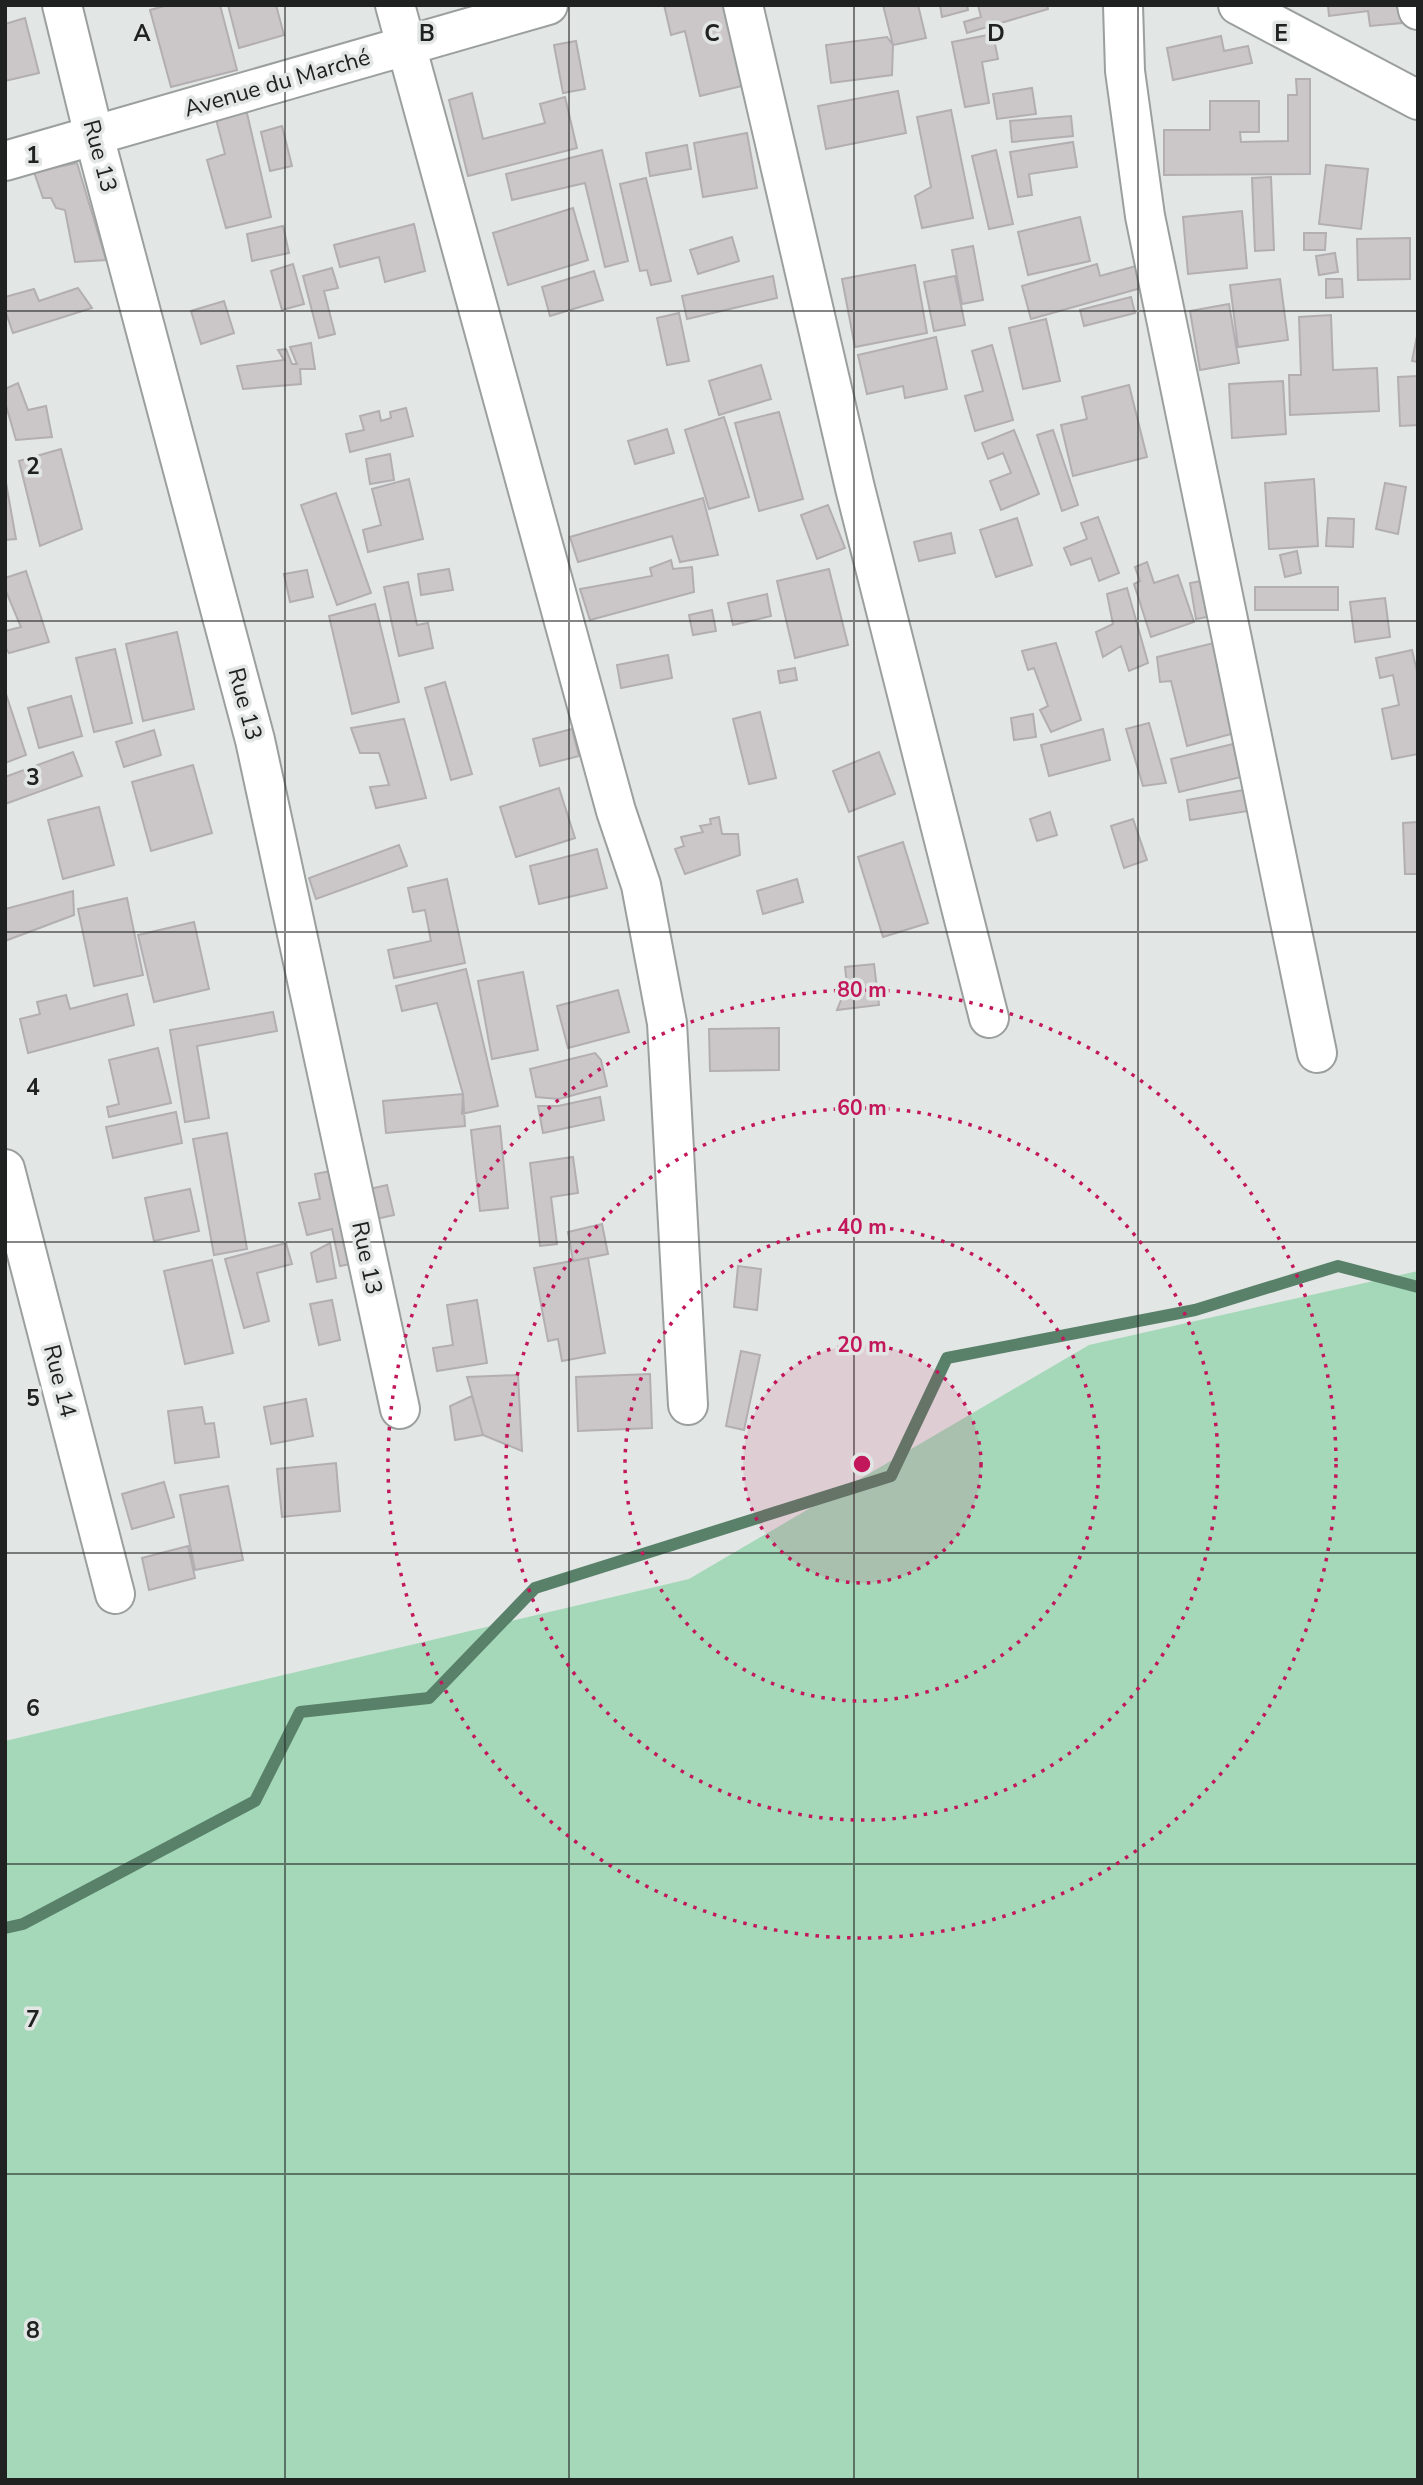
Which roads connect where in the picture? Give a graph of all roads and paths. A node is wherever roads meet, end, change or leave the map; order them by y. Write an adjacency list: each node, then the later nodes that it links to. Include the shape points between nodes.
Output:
1 (62, 5): 9 (street, Rue 13)
2 (395, 5): 7 (street)
3 (548, 5): 7 (street, Avenue du Marché)
4 (743, 5): 11 (street, via 855,488)
5 (1123, 5): 12 (street, via 1125,71 1145,216)
6 (1238, 5): 8 (street)
7 (406, 46): 9 (street, Avenue du Marché); 14 (street, via 616,811 641,885 667,1023)
8 (1418, 100)
9 (94, 136): 10 (street, Avenue du Marché); 15 (street, Rue 13, via 255,740)
10 (5, 161)
11 (989, 1018)
12 (1317, 1053)
13 (5, 1168): 16 (street, Rue 14)
14 (688, 1405)
15 (400, 1409)
16 (115, 1594)

